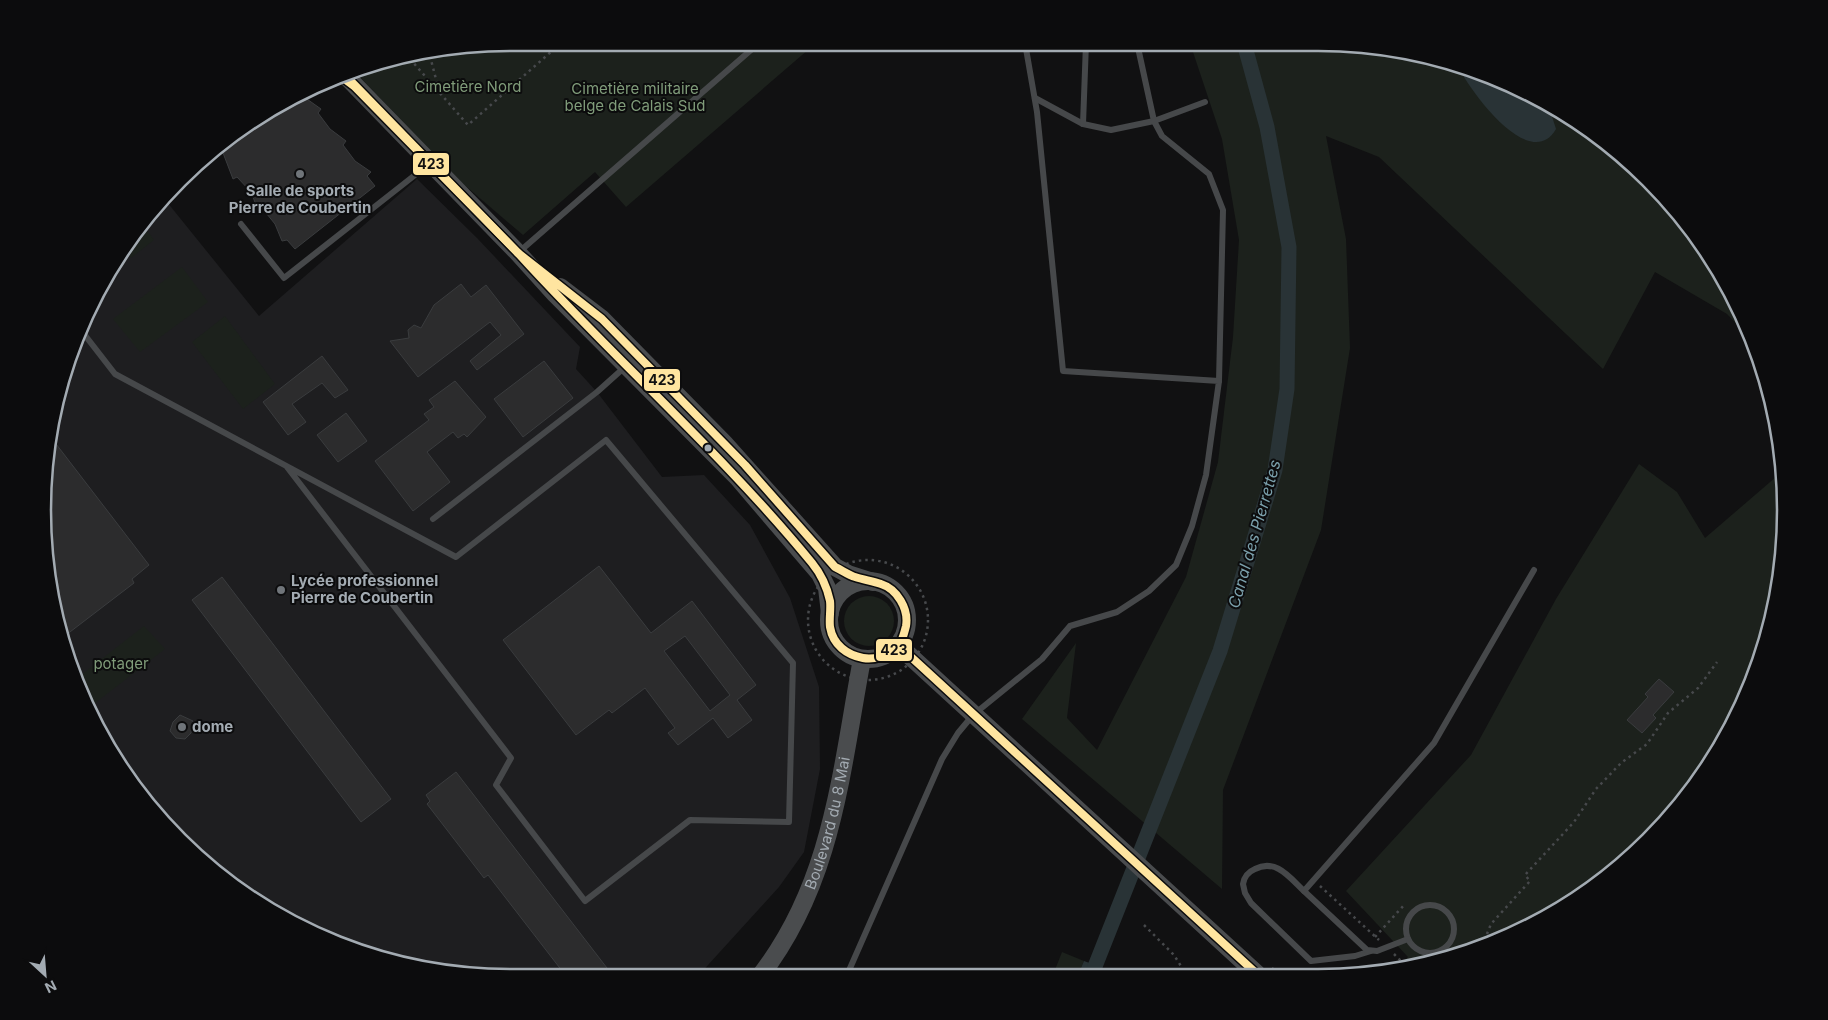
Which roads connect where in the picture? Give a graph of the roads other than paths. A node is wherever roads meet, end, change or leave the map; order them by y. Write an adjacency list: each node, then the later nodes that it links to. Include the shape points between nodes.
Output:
1 (750, 51): 12 (lane)
2 (1026, 51): 6 (lane)
3 (1086, 51): 9 (lane)
4 (1139, 51): 8 (lane)
5 (348, 81): 10 (street)
6 (1035, 98): 9 (lane); 15 (lane, via 1063,370)
7 (1205, 102): 8 (lane)
8 (1154, 120): 9 (lane, via 1111,130); 15 (lane, via 1162,136 1209,174 1223,210)
9 (1083, 124)
10 (430, 164): 11 (lane, via 284,278); 12 (street)
11 (241, 224)
12 (518, 253): 14 (street, via 592,310)
13 (85, 336): 16 (lane, via 115,374)
14 (633, 360): 17 (lane, via 597,392); 19 (street, via 745,465 828,560 838,569); 20 (street, via 802,550 824,581)
15 (1219, 381): 23 (lane, via 1206,475 1192,526 1176,565 1150,591 1117,612 1070,626 1042,659)
16 (287, 467): 16 (lane, via 511,758 496,785 585,901 690,820 789,822 792,663 606,440 456,557)
17 (433, 519)
18 (1534, 570): 24 (lane, via 1440,734)
19 (873, 582): 20 (street, via 847,587 836,598); 21 (street, via 892,589 904,606 907,626)
20 (830, 612): 22 (street, via 830,628 836,643)
21 (898, 645): 22 (street, via 882,657); 23 (street)
22 (862, 659): 28 (street, Boulevard du 8 Mai, via 832,824 818,873 789,934)
23 (973, 715): 29 (lane, via 942,759); 30 (street)
24 (1304, 891): 26 (lane, via 1362,946); 26 (lane, via 1271,865 1250,872 1243,884 1252,903 1310,960 1355,956)
25 (1408, 939): 26 (lane); 27 (lane, via 1418,950); 27 (lane, via 1406,925 1413,912 1426,905 1441,907 1452,917 1454,936 1446,948)
26 (1372, 951)
27 (1432, 953)
28 (765, 969)
29 (850, 969)
30 (1252, 969)

